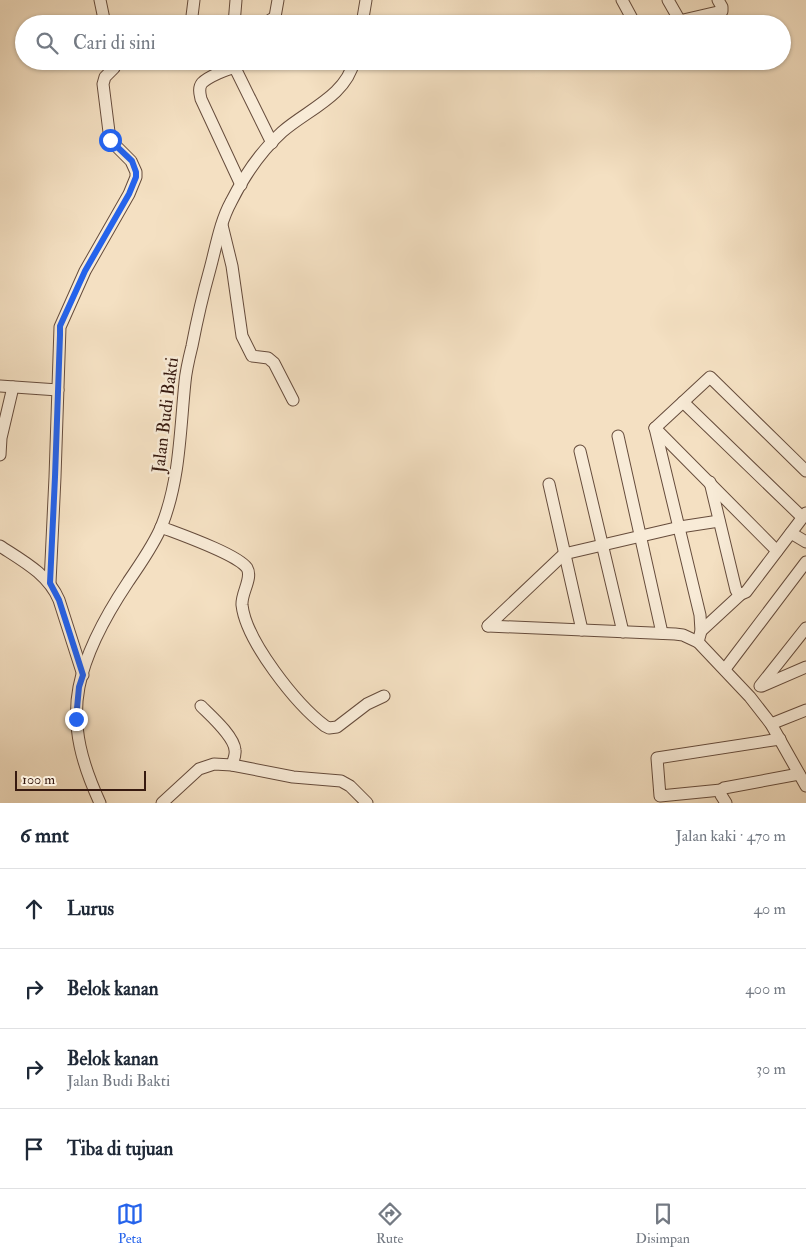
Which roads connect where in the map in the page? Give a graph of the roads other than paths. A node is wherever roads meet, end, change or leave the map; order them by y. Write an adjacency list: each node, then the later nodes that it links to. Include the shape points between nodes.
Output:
1 (100, 0): 9 (street)
2 (194, 0): 10 (street)
3 (236, 0): 11 (street)
4 (278, 0): 12 (street)
5 (366, 0): 13 (street)
6 (622, 0): 14 (street)
7 (668, 0): 15 (street)
8 (718, 0): 16 (street, via 722,11)
9 (103, 15)
10 (192, 15)
11 (235, 15)
12 (275, 15)
13 (364, 15)
14 (630, 15)
15 (677, 15)
16 (705, 15)
17 (112, 70): 26 (street, via 103,84 110,140 132,161 136,177 85,271 60,326)
18 (225, 70): 22 (street, via 202,83 201,99)
19 (236, 70): 21 (street)
20 (351, 70): 21 (street, Jalan Budi Bakti, via 340,89)
21 (272, 143): 22 (street, Jalan Budi Bakti, via 254,162)
22 (241, 185): 23 (street, Jalan Budi Bakti)
23 (222, 223): 27 (street, via 244,343 252,356 268,358 274,363); 38 (street, Jalan Budi Bakti, via 185,379 176,471)
24 (0, 386): 25 (street)
25 (13, 387): 26 (street); 32 (street)
26 (58, 390): 48 (street)
27 (293, 400)
28 (683, 402): 29 (street); 33 (street, via 710,377); 36 (street)
29 (655, 428): 34 (street); 39 (street)
30 (618, 436): 41 (street)
31 (580, 451): 43 (street)
32 (0, 455)
33 (806, 471)
34 (710, 482): 37 (street); 45 (street)
35 (549, 484): 46 (street)
36 (804, 515): 40 (street)
37 (719, 521): 39 (street); 49 (street)
38 (161, 527): 58 (street, Jalan Budi Bakti, via 109,612); 60 (street, via 217,549 245,566 248,577 242,603 254,641 279,678 324,726 336,727 367,704)
39 (680, 527): 41 (street); 52 (street)
40 (791, 533): 42 (street); 45 (street)
41 (641, 536): 43 (street); 54 (street)
42 (806, 541)
43 (602, 545): 46 (street); 53 (street)
44 (0, 546): 48 (street)
45 (777, 551): 49 (street, via 746,592)
46 (564, 554): 51 (street); 51 (street, via 488,626)
47 (806, 562): 57 (street)
48 (50, 583): 58 (street, via 59,600)
49 (740, 595): 52 (street)
50 (806, 628): 59 (street)
51 (582, 630): 53 (street)
52 (701, 631): 55 (street)
53 (623, 632): 54 (street)
54 (662, 633): 55 (street)
55 (698, 642): 57 (street)
56 (806, 667): 59 (street)
57 (725, 670): 61 (street)
58 (83, 675): 70 (street, Jalan Budi Bakti, via 77,703 77,730 86,768)
59 (760, 686): 61 (street)
60 (384, 696)
61 (750, 697): 64 (street)
62 (201, 706): 66 (street, via 232,742 236,752)
63 (806, 710): 64 (street)
64 (771, 724): 65 (street)
65 (780, 739): 67 (street); 69 (street, via 657,758 660,796)
66 (232, 765): 71 (street, via 214,764 199,769); 72 (street, via 293,778 341,781)
67 (799, 774): 68 (street); 69 (street)
68 (806, 786)
69 (721, 790): 73 (street)
70 (100, 803)
71 (162, 803)
72 (367, 803)
73 (726, 803)

